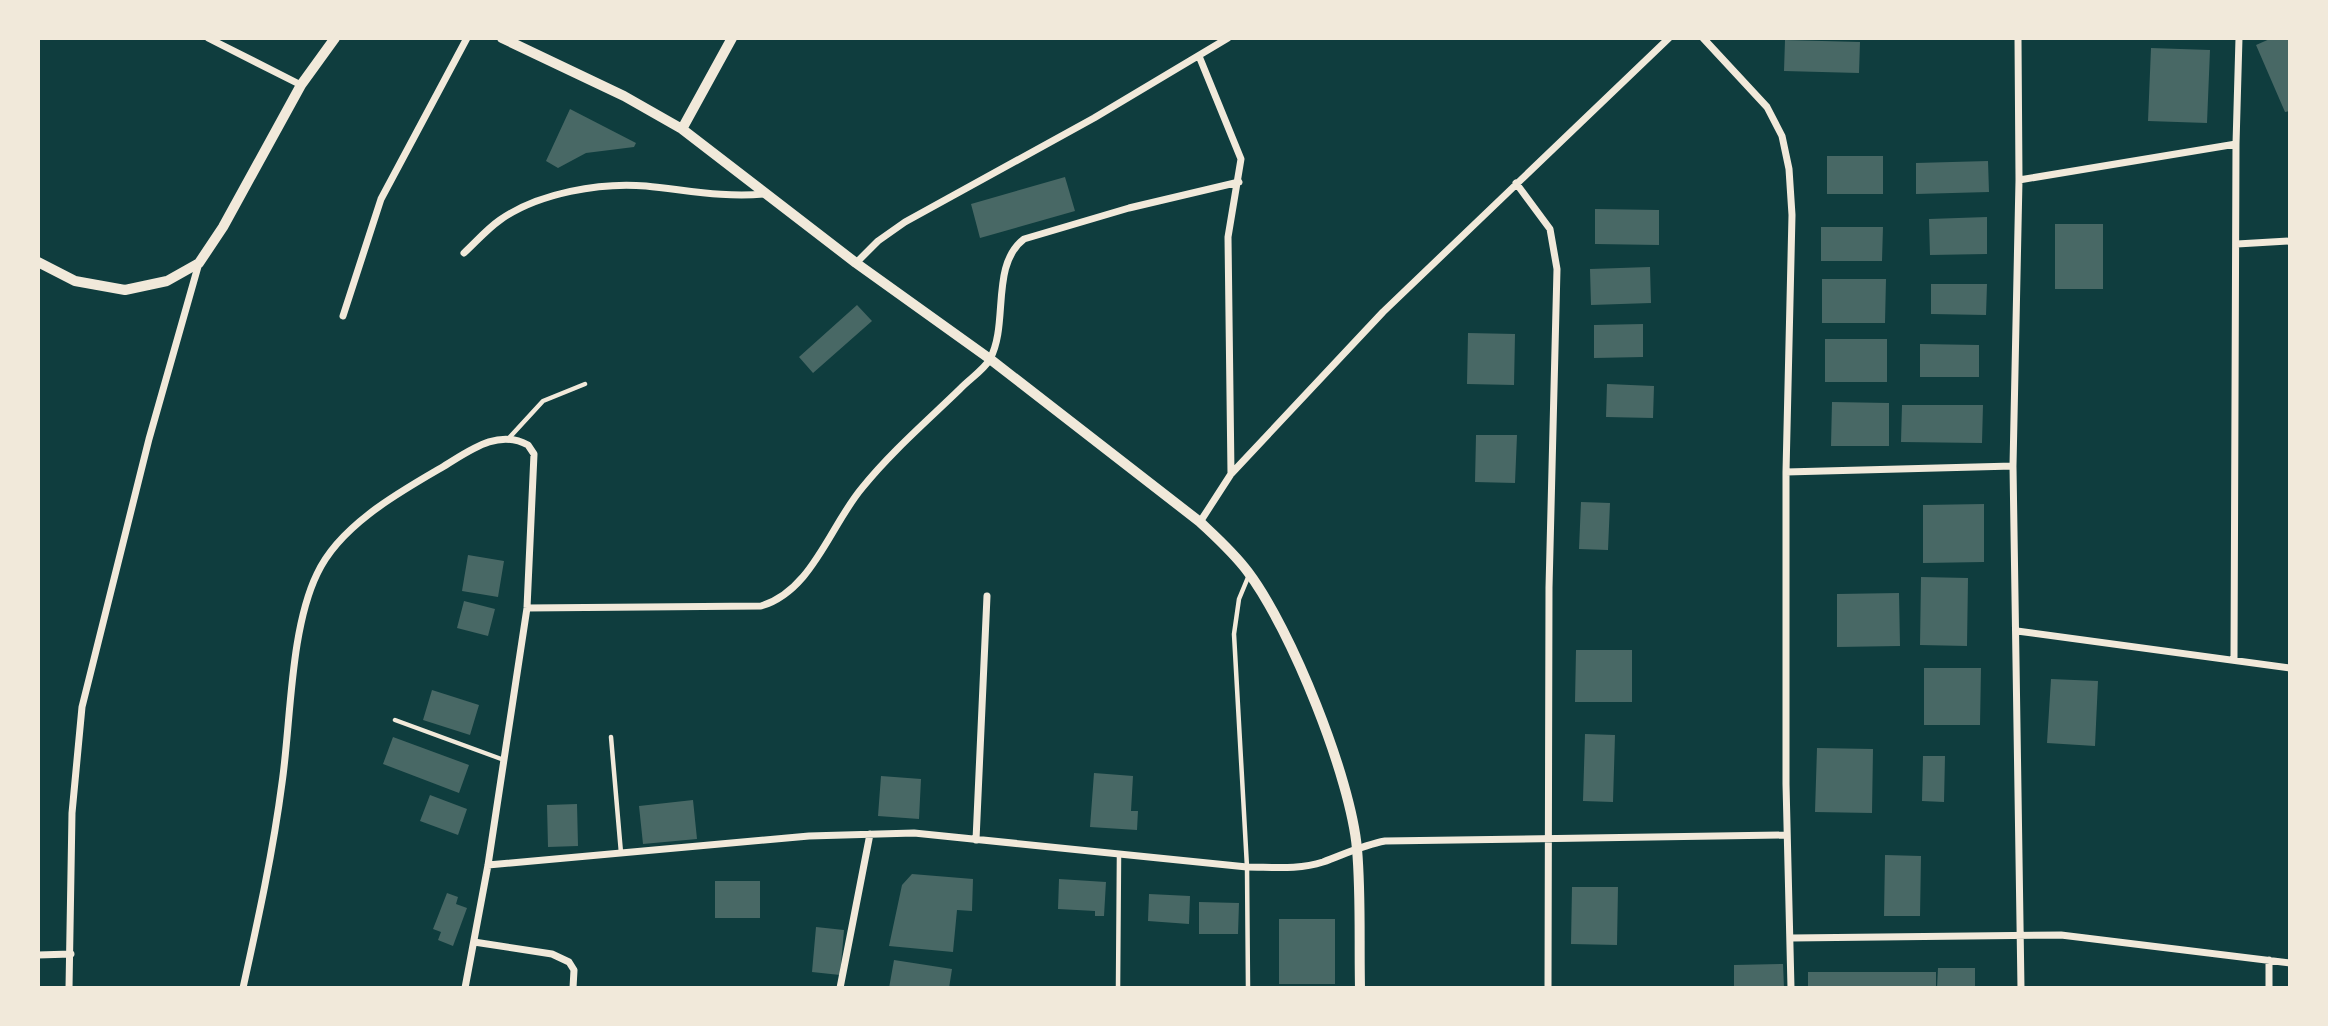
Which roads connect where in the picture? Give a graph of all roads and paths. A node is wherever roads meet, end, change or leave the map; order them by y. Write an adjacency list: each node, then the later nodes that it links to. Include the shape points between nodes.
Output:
1 (208, 38): 12 (street)
2 (335, 38): 12 (street)
3 (467, 38): 25 (street, via 381,199)
4 (502, 38): 13 (street, via 624,96)
5 (732, 38): 13 (street)
6 (1228, 38): 11 (street)
7 (1669, 38): 17 (street)
8 (1703, 38): 30 (street, via 1767,107 1782,136 1789,169)
9 (2018, 38): 15 (street)
10 (2239, 38): 14 (street)
11 (1199, 56): 16 (street, via 1241,159); 24 (street, via 905,222)
12 (301, 85): 23 (street)
13 (681, 129): 18 (street)
14 (2236, 144): 15 (street); 20 (street)
15 (2019, 180): 29 (street)
16 (1239, 182): 26 (street, via 1024,239 1008,261); 31 (street, via 1228,237)
17 (1516, 183): 31 (street, via 1383,312); 44 (street, via 1550,229 1557,268 1549,588)
18 (765, 194): 21 (street, via 734,197 642,185 599,187 521,207 499,220); 24 (street)
19 (2290, 241): 20 (street)
20 (2237, 244): 37 (street)
21 (464, 253)
22 (38, 262): 23 (street, via 75,281 125,290 167,281)
23 (199, 263): 55 (street, via 149,439 82,707 72,813)
24 (856, 263): 26 (street)
25 (343, 316)
26 (990, 359): 32 (street); 35 (street, via 864,485 799,584 777,601 761,606)
27 (585, 384): 28 (lane, via 543,401)
28 (509, 438): 35 (street, via 528,445 534,454); 59 (street, via 475,447 412,485 353,529 317,573 299,639 273,841)
29 (2013, 466): 30 (street); 36 (street)
30 (1786, 472): 43 (street)
31 (1231, 474): 32 (street)
32 (1200, 522): 33 (street)
33 (1250, 574): 46 (street, via 1289,643 1312,697 1338,765); 50 (lane, via 1239,599 1234,634)
34 (988, 596): 45 (street)
35 (527, 608): 41 (street)
36 (2017, 631): 37 (street); 51 (street)
37 (2234, 659): 38 (street)
38 (2290, 668)
39 (395, 720): 41 (lane)
40 (611, 737): 47 (lane)
41 (505, 760): 49 (street)
42 (870, 834): 45 (street); 47 (street); 62 (street)
43 (1787, 835): 44 (street); 52 (street)
44 (1549, 839): 46 (street, via 1412,840); 66 (street)
45 (976, 840): 48 (street)
46 (1357, 846): 50 (street, via 1322,862); 65 (street)
47 (622, 854): 49 (street)
48 (1119, 854): 50 (street); 63 (lane)
49 (488, 865): 53 (street)
50 (1247, 867): 64 (lane)
51 (2021, 935): 52 (street); 56 (street, via 2061,935); 68 (street)
52 (1792, 938): 67 (street)
53 (474, 942): 60 (street); 61 (street, via 561,957 574,970)
54 (38, 954): 55 (street)
55 (71, 954): 58 (street)
56 (2269, 960): 57 (street); 69 (street)
57 (2290, 963)
58 (69, 988)
59 (243, 988)
60 (465, 988)
61 (573, 988)
62 (840, 988)
63 (1118, 988)
64 (1248, 988)
65 (1360, 988)
66 (1548, 988)
67 (1791, 988)
68 (2021, 988)
69 (2269, 988)

